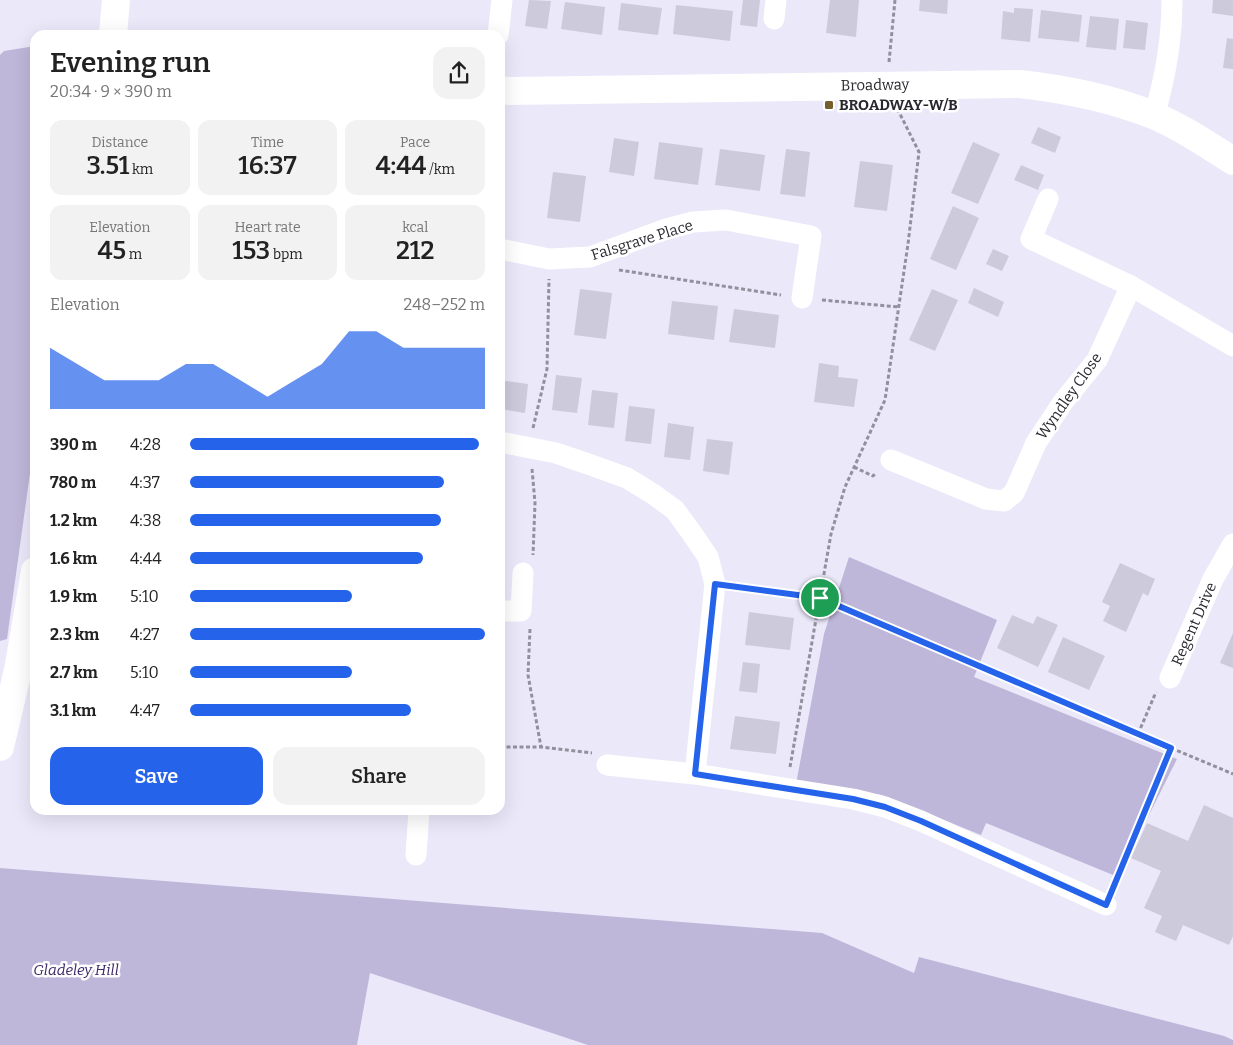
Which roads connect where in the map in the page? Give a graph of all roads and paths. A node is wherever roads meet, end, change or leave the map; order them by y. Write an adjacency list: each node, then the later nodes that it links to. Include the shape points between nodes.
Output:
1 (116, 0): 5 (street)
2 (502, 0): 6 (street)
3 (895, 0): 7 (path)
4 (1172, 0): 9 (street, via 1163,83)
5 (113, 30)
6 (499, 30)
7 (886, 86): 8 (street, Broadway); 9 (street, Broadway, via 979,83 1058,88 1098,97); 17 (path, via 919,152)
8 (505, 91)
9 (1154, 116): 10 (street, Broadway)
10 (1233, 161)
11 (1048, 199): 15 (street, via 1031,239)
12 (505, 250): 13 (street, Falsgrave Place)
13 (548, 259): 16 (street, Falsgrave Place, via 590,257 663,230 693,222 726,220 811,236); 20 (path, via 547,369)
14 (617, 269): 16 (path)
15 (1131, 286): 18 (street); 21 (street, Wyndley Close, via 1097,360 1063,402 1036,443 1014,493 1004,500 986,499)
16 (802, 298): 17 (path)
17 (899, 307): 25 (path, via 885,400 845,487)
18 (1233, 346)
19 (505, 443): 20 (street)
20 (529, 448): 24 (street, via 556,453 627,478 675,510 708,557)
21 (891, 460)
22 (1233, 544): 28 (street, Regent Drive)
23 (523, 573): 27 (street, via 521,612)
24 (715, 584): 25 (path); 34 (street)
25 (820, 598): 29 (path); 36 (path)
26 (30, 600): 30 (street)
27 (505, 611)
28 (1170, 678): 29 (path, via 1158,687)
29 (1138, 734): 32 (path)
30 (0, 747)
31 (505, 747): 33 (path, via 542,747 607,754)
32 (1171, 748): 35 (path); 39 (path)
33 (607, 765): 34 (street)
34 (695, 774): 36 (street)
35 (1233, 774)
36 (786, 789): 39 (street, via 885,807)
37 (419, 815): 38 (street)
38 (416, 854)
39 (1106, 905)

